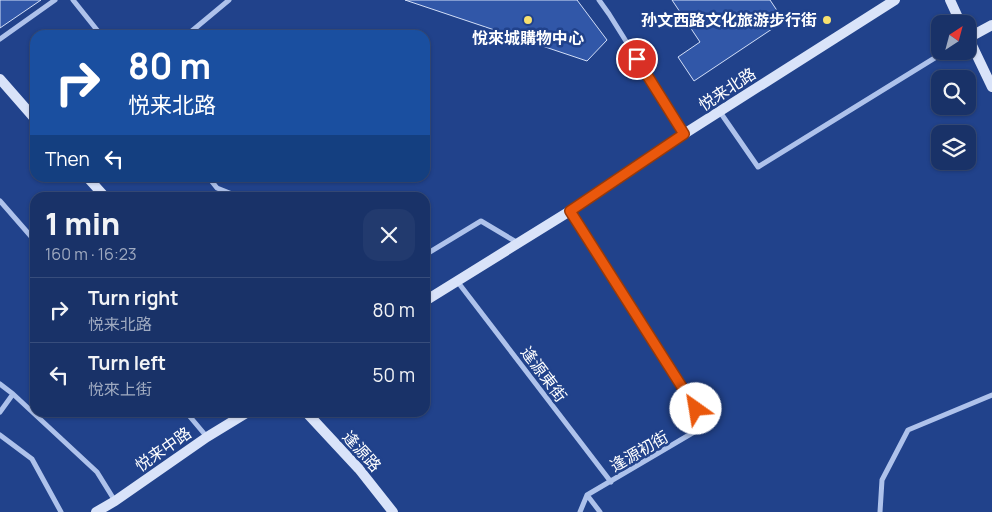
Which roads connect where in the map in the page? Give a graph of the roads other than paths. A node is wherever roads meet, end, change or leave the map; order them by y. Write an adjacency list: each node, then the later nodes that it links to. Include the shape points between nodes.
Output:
1 (55, 0): 12 (street)
2 (72, 0): 9 (street)
3 (229, 0): 10 (street)
4 (598, 0): 19 (street)
5 (895, 0): 17 (street, 悦来北路)
6 (950, 0): 7 (street)
7 (957, 15)
8 (992, 25): 11 (street)
9 (97, 30)
10 (193, 30)
11 (976, 34)
12 (0, 39)
13 (976, 54): 16 (street)
14 (931, 60): 17 (street, via 758,167)
15 (0, 79): 18 (street)
16 (992, 87)
17 (720, 112): 19 (street, 悦来北路)
18 (30, 113)
19 (684, 134): 25 (street, 悦来北路)
20 (92, 182): 22 (street)
21 (212, 182): 23 (street)
22 (101, 192)
23 (227, 192)
24 (0, 201): 26 (street)
25 (570, 211): 27 (street, 悦来北路); 42 (street, 逢源初街, via 706,425)
26 (30, 235)
27 (518, 243): 28 (street, via 481,221); 29 (street, 悦来北路)
28 (430, 252)
29 (457, 281): 30 (street, 悦来北路); 42 (street, 逢源東街)
30 (430, 299)
31 (0, 384): 32 (street)
32 (13, 394): 34 (street); 35 (street)
33 (992, 395): 50 (street, via 908,430 882,480)
34 (30, 410)
35 (0, 412)
36 (38, 417): 44 (street, via 97,472)
37 (190, 417): 41 (street)
38 (240, 417): 41 (street, 悦来中路)
39 (311, 417): 47 (street, 逢源路, via 359,468)
40 (0, 435): 45 (street, via 32,459)
41 (207, 437): 44 (street, 悦来中路)
42 (610, 482): 43 (street, 逢源初街)
43 (587, 495): 48 (street); 49 (street)
44 (115, 501): 46 (street, 悦来中路)
45 (61, 512)
46 (96, 512)
47 (393, 512)
48 (580, 512)
49 (600, 512)
50 (880, 512)

